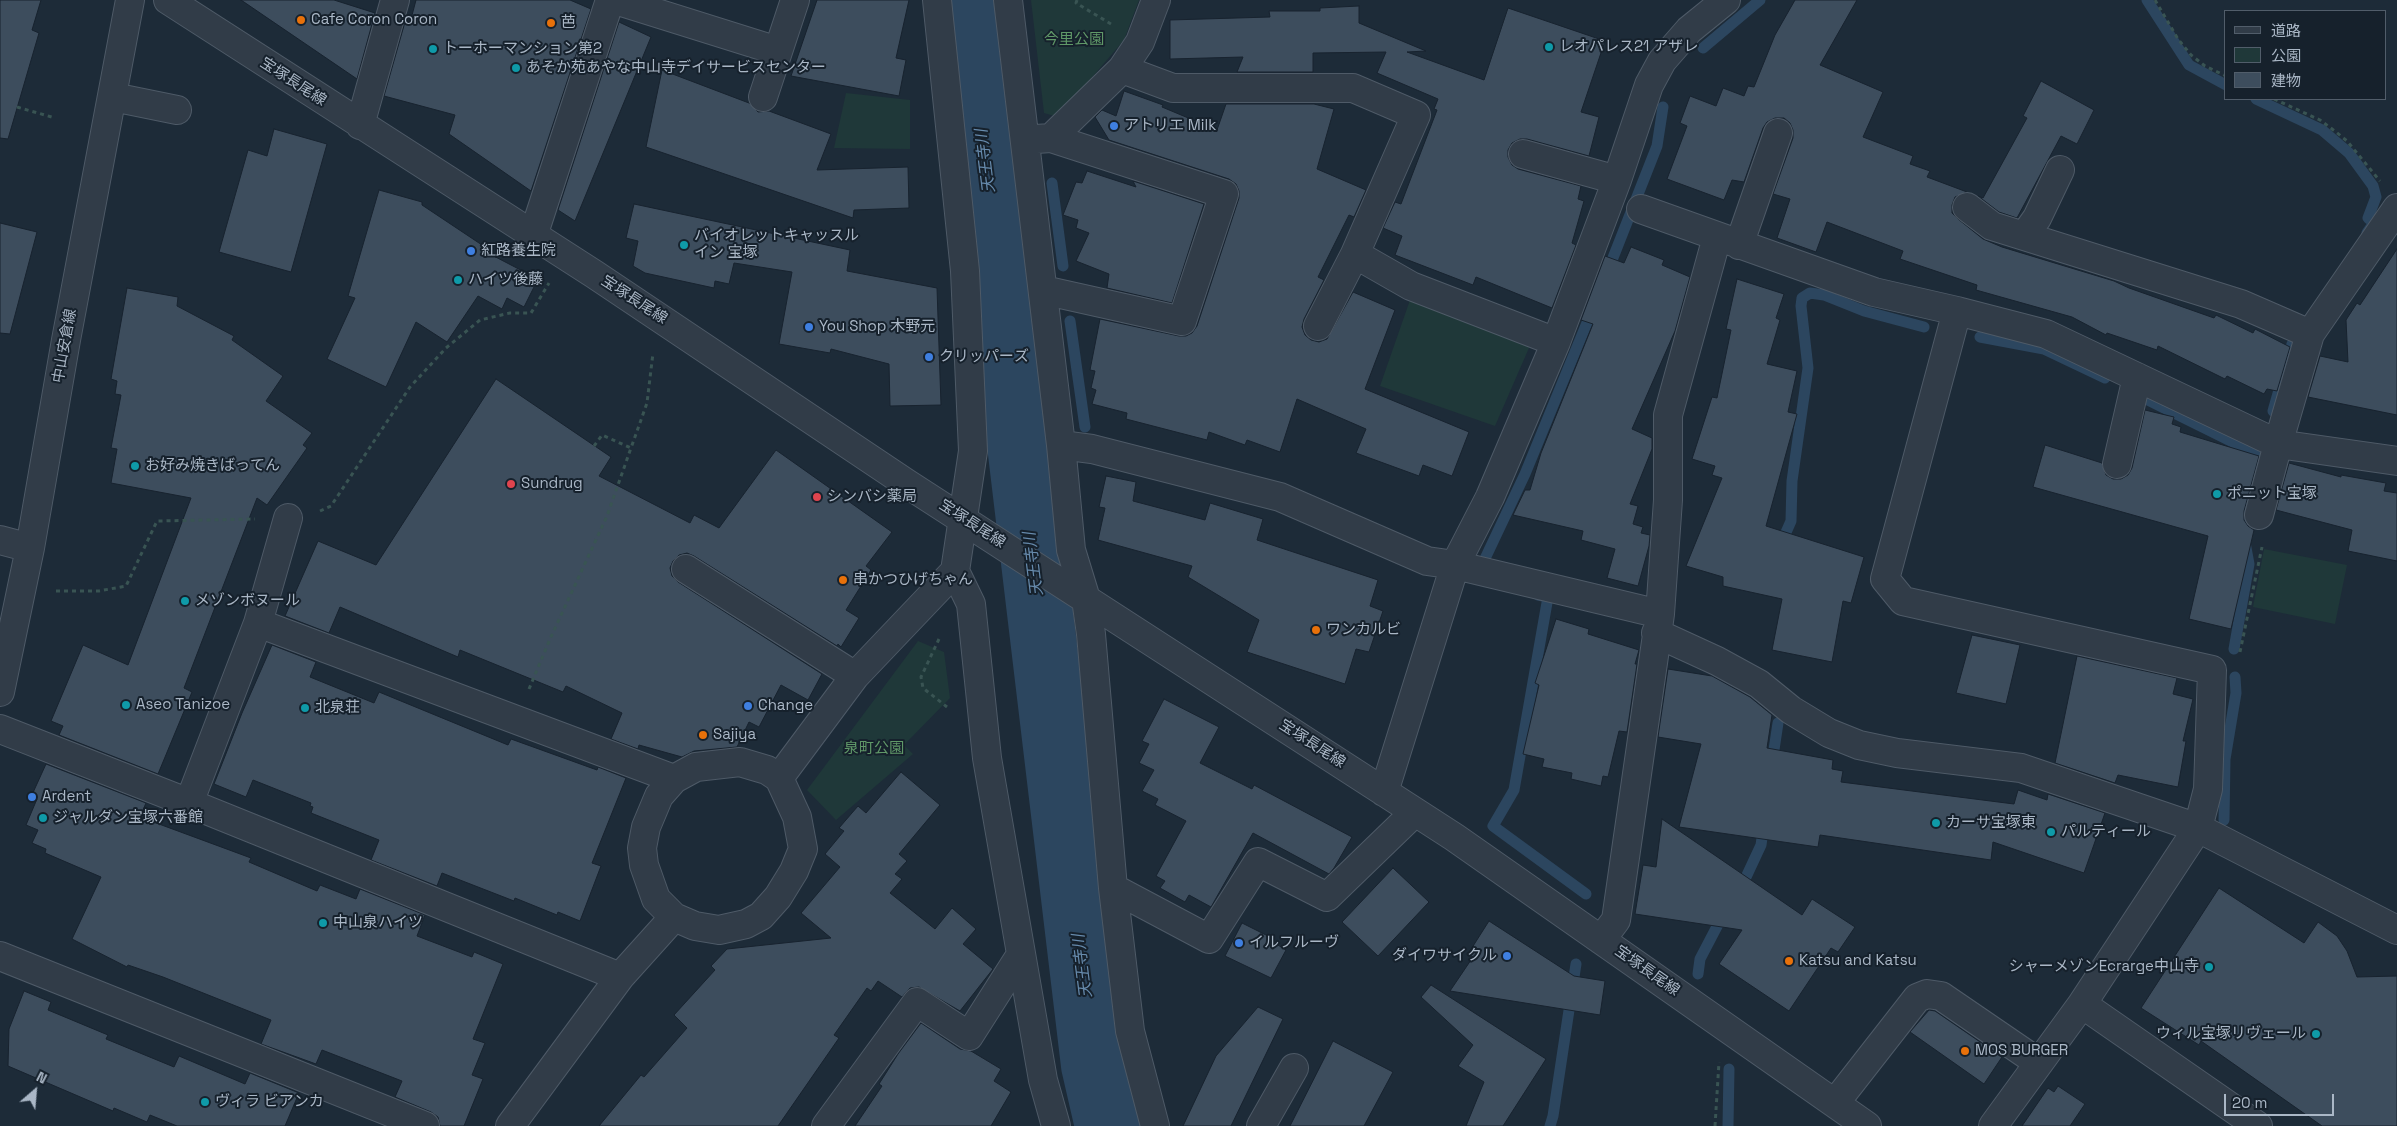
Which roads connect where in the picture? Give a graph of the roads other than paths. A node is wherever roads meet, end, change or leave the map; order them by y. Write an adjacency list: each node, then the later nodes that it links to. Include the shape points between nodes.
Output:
1 (130, 0): 14 (street, 中山安倉線)
2 (168, 0): 16 (street, 宝塚長尾線)
3 (395, 0): 16 (street)
4 (610, 0): 26 (street)
5 (615, 0): 11 (street)
6 (795, 0): 11 (street)
7 (937, 0): 41 (street, via 965,280 973,451)
8 (1008, 0): 18 (street)
9 (1156, 0): 12 (street, via 1140,42)
10 (1726, 0): 21 (street, via 1689,30 1662,61 1637,118)
11 (778, 51): 13 (street)
12 (1122, 68): 18 (street); 28 (street, via 1173,88 1353,88 1416,115)
13 (763, 97)
14 (113, 98): 15 (street); 43 (street, 中山安倉線, via 67,330)
15 (176, 110)
16 (360, 125): 26 (street, 宝塚長尾線)
17 (1778, 133): 27 (street)
18 (1038, 139): 29 (street); 29 (street, via 1224,194 1182,321)
19 (1522, 154): 21 (street)
20 (2060, 170): 25 (street, via 2038,218)
21 (1617, 180): 33 (street)
22 (2391, 198): 32 (street)
23 (1968, 206): 25 (street, via 1992,226)
24 (1641, 209): 27 (street)
25 (2025, 235): 32 (street, via 2240,304)
26 (533, 236): 41 (street, 宝塚長尾線)
27 (1728, 241): 30 (street, via 1874,292); 49 (street, via 1668,415 1668,500)
28 (1355, 254): 31 (street); 33 (street, via 1411,286)
29 (1043, 290): 36 (street)
30 (1957, 311): 34 (street, via 2046,334); 58 (street, via 1885,579 1903,601 2212,670 2208,789)
31 (1318, 326)
32 (2310, 334): 35 (street)
33 (1556, 342): 44 (street, via 1490,497)
34 (2137, 377): 35 (street); 38 (street)
35 (2278, 444): 37 (street); 39 (street)
36 (1061, 445): 44 (street, via 1092,449 1280,497 1427,561); 47 (street)
37 (2397, 461)
38 (2118, 464)
39 (2259, 515)
40 (288, 518): 48 (street)
41 (962, 518): 46 (street); 47 (street, 宝塚長尾線)
42 (0, 540): 43 (street)
43 (30, 548): 51 (street, 中山安倉線)
44 (1455, 564): 49 (street); 55 (street)
45 (686, 569): 50 (street)
46 (955, 571): 50 (street); 64 (street, via 971,604 987,758)
47 (1076, 593): 55 (street, 宝塚長尾線); 59 (street, via 1091,634)
48 (258, 623): 54 (street); 56 (street)
49 (1658, 623): 58 (street, via 1759,684 1791,710 1829,734 1859,745 1897,753 2021,768); 62 (street, via 1616,920)
50 (855, 676): 53 (street)
51 (0, 692)
52 (0, 729): 56 (street)
53 (779, 778): 54 (street, via 767,770 740,762 696,767); 60 (street, via 797,817 803,849 778,897 761,916 746,924 719,930 695,926)
54 (674, 779): 60 (street, via 659,796 652,811 642,848 644,865 656,899)
55 (1384, 792): 57 (street, 宝塚長尾線)
56 (189, 803): 65 (street)
57 (1415, 812): 59 (street, via 1327,897 1258,862 1209,938); 62 (street, 宝塚長尾線)
58 (2198, 828): 61 (street); 66 (street)
59 (1113, 888): 74 (street, via 1130,1031)
60 (674, 917): 65 (street)
61 (2397, 930)
62 (1601, 940): 69 (street, 宝塚長尾線)
63 (0, 956): 70 (street)
64 (1020, 956): 72 (street, via 969,1036 916,1002); 73 (street, via 1043,1080)
65 (620, 977): 71 (street)
66 (2082, 1004): 67 (street); 78 (street)
67 (2039, 1063): 69 (street, via 1941,996 1927,994 1917,998); 77 (street)
68 (1294, 1068): 75 (street)
69 (1835, 1103): 76 (street, 宝塚長尾線)
70 (425, 1126)
71 (510, 1126)
72 (826, 1126)
73 (1056, 1126)
74 (1155, 1126)
75 (1261, 1126)
76 (1867, 1126)
77 (1993, 1126)
78 (2258, 1126)

